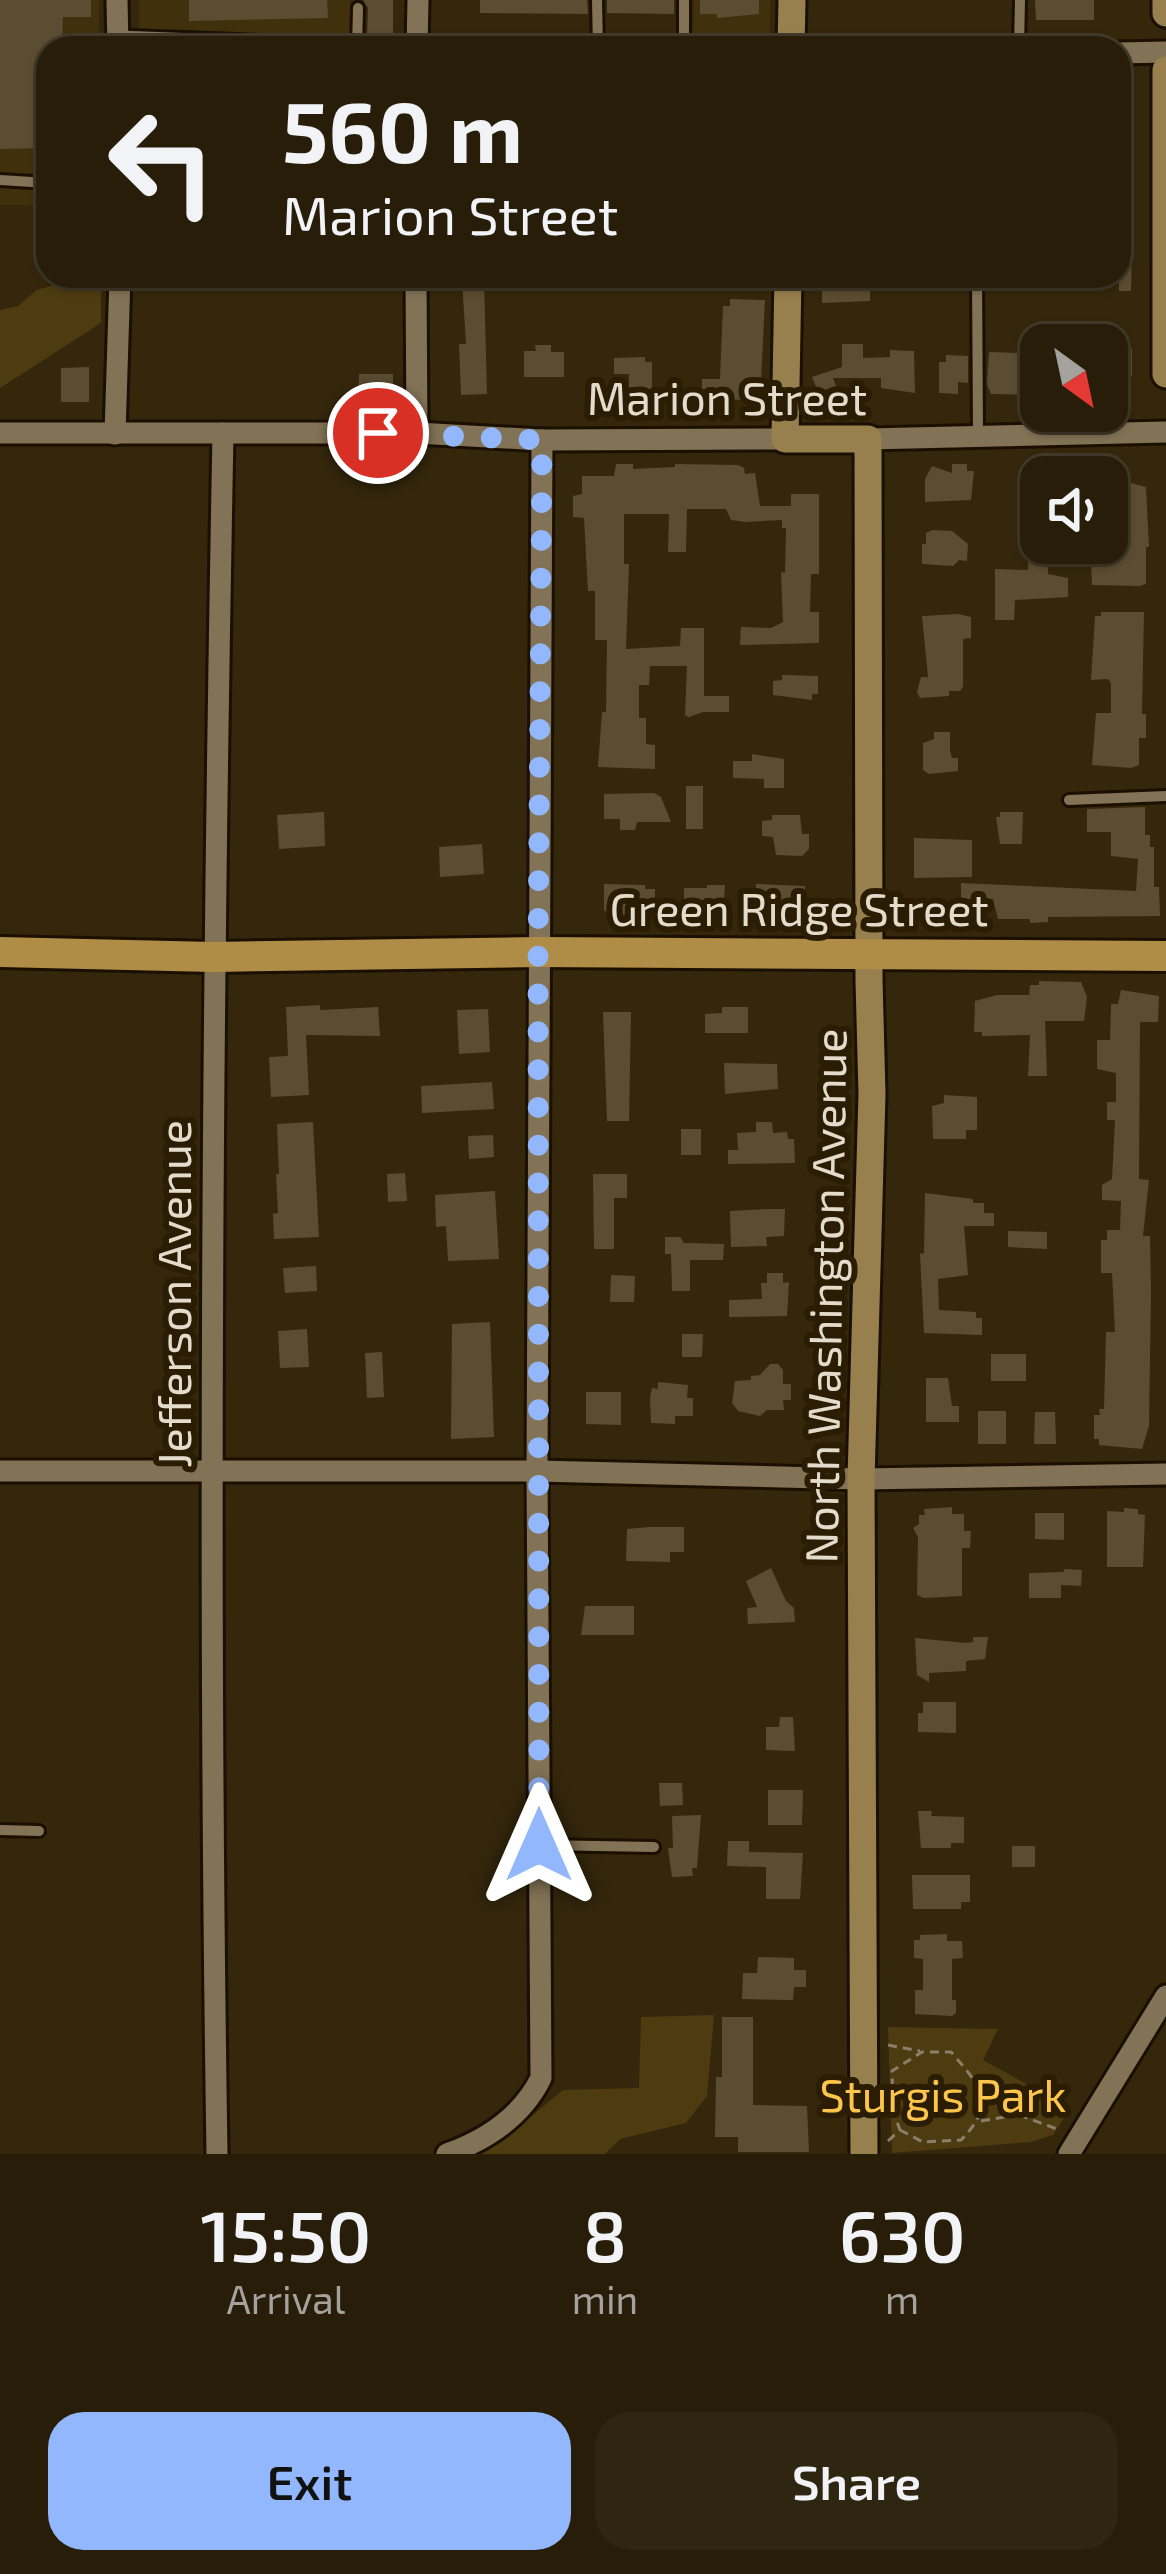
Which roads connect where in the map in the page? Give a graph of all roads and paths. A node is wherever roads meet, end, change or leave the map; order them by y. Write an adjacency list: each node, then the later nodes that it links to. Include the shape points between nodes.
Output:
1 (117, 0): 10 (street)
2 (418, 0): 12 (street)
3 (597, 0): 13 (lane)
4 (684, 0): 14 (lane)
5 (792, 0): 15 (street)
6 (1020, 0): 16 (lane)
7 (1166, 0): 9 (street)
8 (358, 8): 11 (lane)
9 (1166, 13)
10 (118, 36)
11 (357, 36)
12 (417, 36)
13 (598, 36)
14 (684, 36)
15 (791, 36)
16 (1018, 36)
17 (1166, 52): 18 (street)
18 (1131, 53)
19 (1166, 70): 26 (street)
20 (0, 180): 21 (lane)
21 (36, 182)
22 (120, 288): 31 (street)
23 (416, 288): 30 (street)
24 (788, 288): 35 (street)
25 (977, 288): 32 (lane)
26 (1166, 374)
27 (1166, 432): 32 (street, Marion Street)
28 (0, 433): 31 (street, Marion Street)
29 (223, 433): 30 (street, Marion Street); 31 (street, Marion Street); 42 (street, Jefferson Avenue)
30 (417, 433): 34 (street, Marion Street)
31 (115, 434)
32 (978, 436): 33 (street, Marion Street)
33 (868, 439): 35 (street, Marion Street); 40 (street, North Washington Avenue)
34 (542, 440): 35 (street, Marion Street); 39 (street)
35 (785, 440)
36 (1166, 796): 37 (lane)
37 (1069, 800)
38 (0, 952): 42 (main road, Green Ridge Street)
39 (538, 952): 40 (main road, Green Ridge Street); 42 (main road, Green Ridge Street); 44 (street)
40 (869, 954): 41 (main road, Green Ridge Street); 47 (street, North Washington Avenue)
41 (1166, 956)
42 (212, 957): 45 (street, Jefferson Avenue)
43 (0, 1471): 45 (street)
44 (537, 1471): 45 (street); 47 (street); 50 (street)
45 (212, 1473): 61 (street, Jefferson Avenue)
46 (1166, 1474): 47 (street)
47 (861, 1479): 60 (street, North Washington Avenue)
48 (0, 1830): 49 (lane)
49 (39, 1831)
50 (539, 1845): 51 (lane); 62 (street, via 541,2078 500,2126)
51 (654, 1847)
52 (1166, 1996): 63 (street)
53 (922, 2052): 54 (path); 54 (path, via 879,2043); 55 (path, via 951,2051)
54 (892, 2071): 59 (path)
55 (983, 2098): 56 (path); 57 (path)
56 (1017, 2115): 57 (path); 58 (path)
57 (979, 2122): 59 (path, via 961,2140 923,2142)
58 (1057, 2129)
59 (900, 2130): 60 (path)
60 (876, 2147)
61 (217, 2154)
62 (447, 2154)
63 (1069, 2154)

